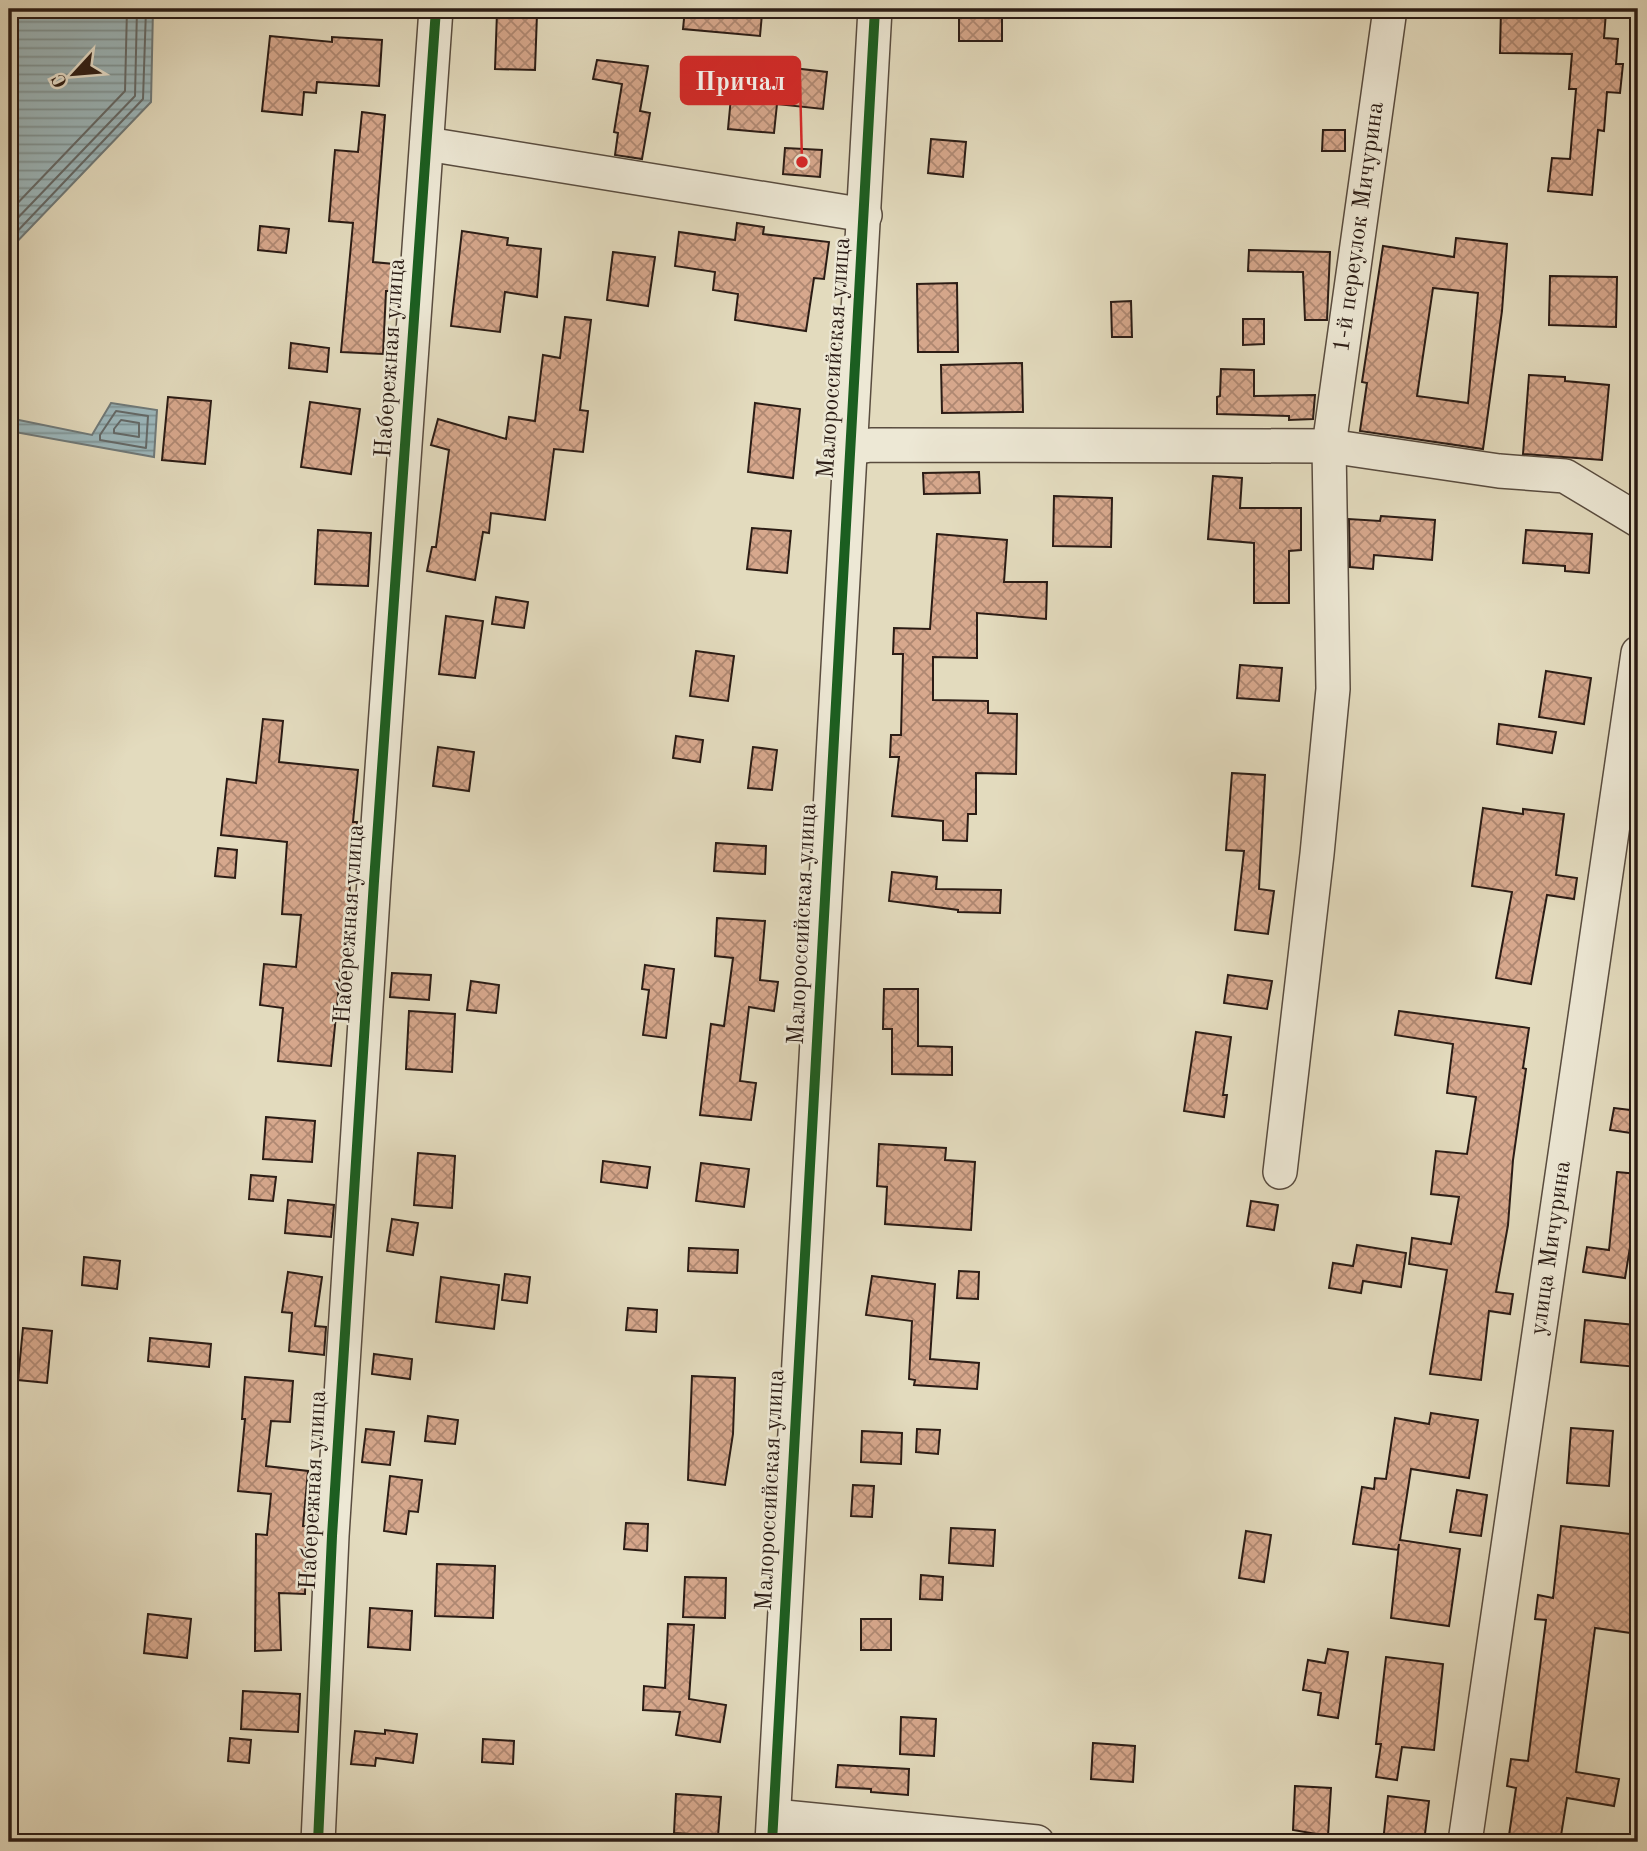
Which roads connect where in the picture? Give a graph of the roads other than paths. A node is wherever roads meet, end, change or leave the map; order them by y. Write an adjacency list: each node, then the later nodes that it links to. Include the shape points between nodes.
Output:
1 (436, 9): 4 (street, Набережная улица)
2 (875, 9): 5 (street, Малороссийская улица)
3 (1390, 9): 6 (street, 1-й переулок Мичурина)
4 (427, 144): 5 (street); 12 (street, Набережная улица, via 372,909 332,1536)
5 (865, 215): 7 (street, Малороссийская улица)
6 (1329, 446): 7 (street); 8 (street, via 1565,477); 10 (street, 1-й переулок Мичурина, via 1333,688)
7 (851, 448): 11 (street, Малороссийская улица)
8 (1638, 520)
9 (1638, 653): 14 (street, улица Мичурина)
10 (1280, 1172)
11 (773, 1829): 13 (street)
12 (318, 1842)
13 (1037, 1842)
14 (1465, 1842)

